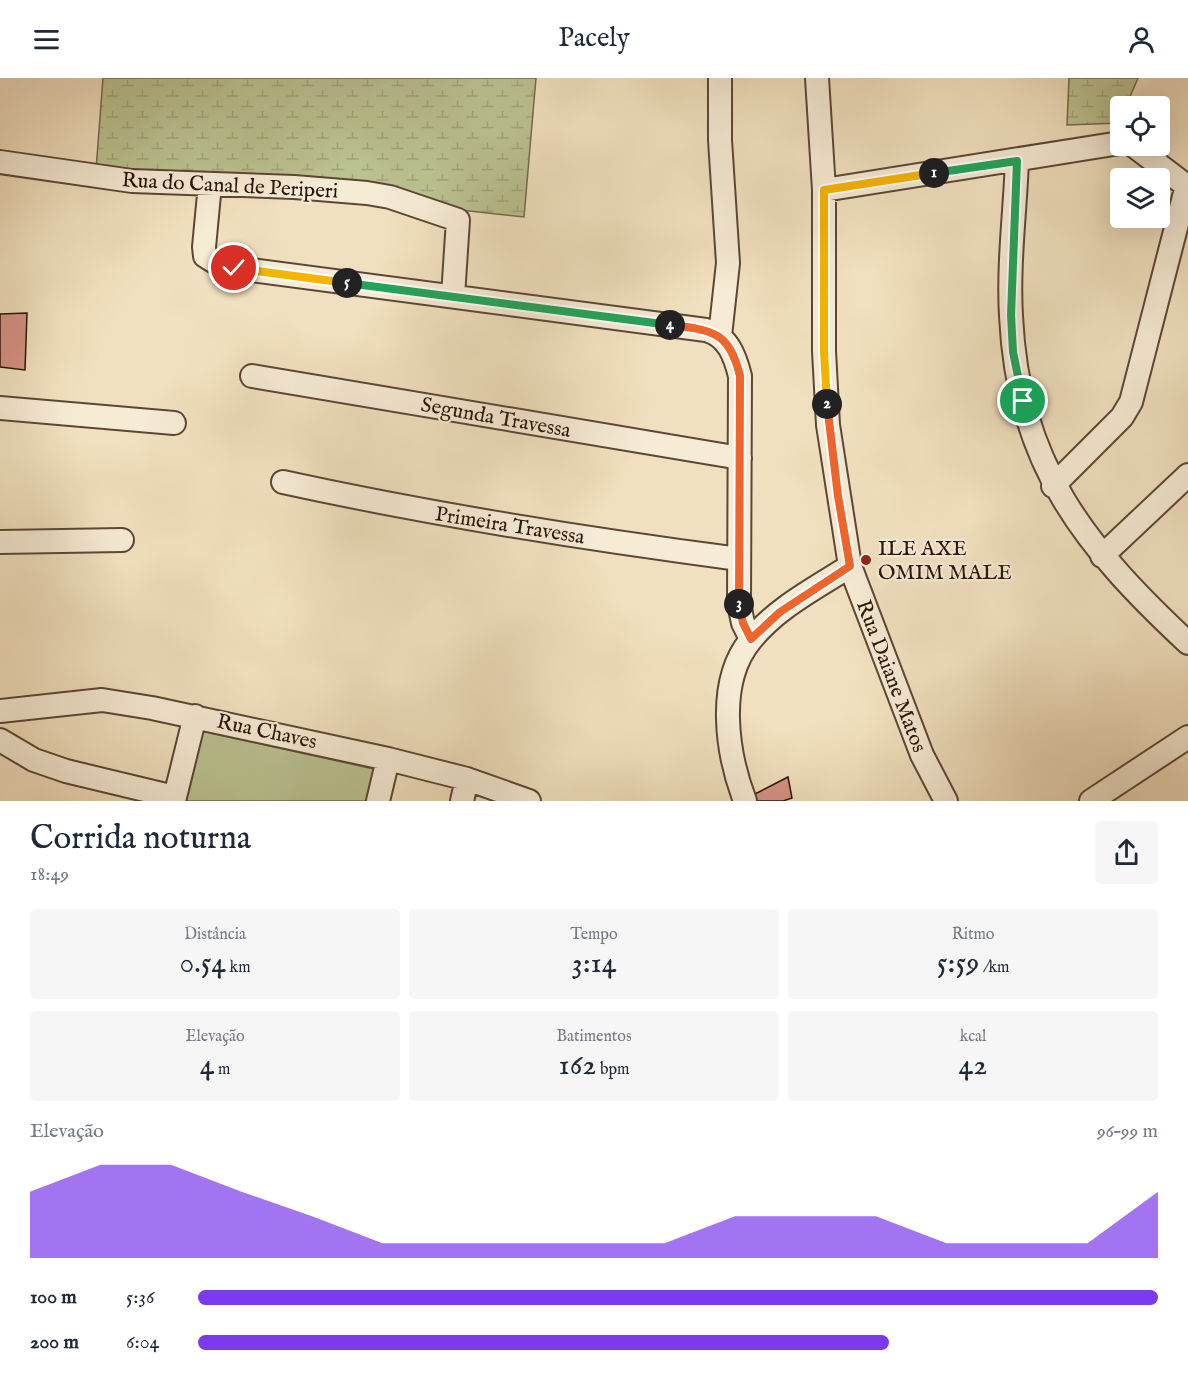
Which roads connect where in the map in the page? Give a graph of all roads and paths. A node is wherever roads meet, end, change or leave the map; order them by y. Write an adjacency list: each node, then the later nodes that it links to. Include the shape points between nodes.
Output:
1 (720, 78): 11 (street, via 728,263)
2 (817, 78): 9 (street, Rua Daiane Matos)
3 (1110, 143): 5 (street)
4 (1147, 156): 8 (street)
5 (1017, 161): 9 (street); 18 (street, via 1010,285 1013,352 1037,449)
6 (0, 162): 7 (street, Rua do Canal de Periperi, via 132,181)
7 (210, 184): 10 (street, via 204,247 206,256 220,266); 10 (street, Rua do Canal de Periperi, via 367,193 458,220)
8 (1187, 186): 18 (street, via 1131,402 1122,417)
9 (824, 190): 23 (street, Rua Daiane Matos, via 828,425)
10 (453, 296): 11 (street, via 706,330)
11 (718, 335): 15 (street, via 735,357 740,376)
12 (252, 376): 15 (street, Segunda Travessa)
13 (0, 408): 14 (street)
14 (174, 423)
15 (740, 458): 22 (street)
16 (1188, 476): 21 (street)
17 (283, 482): 22 (street, Primeira Travessa, via 394,506)
18 (1053, 486): 21 (street)
19 (122, 540): 20 (street)
20 (0, 542)
21 (1102, 556): 25 (street)
22 (739, 559): 24 (street, via 739,604)
23 (850, 566): 24 (street, via 780,612); 36 (street, Rua Daiane Matos, via 922,755)
24 (751, 639): 35 (street, via 736,668 729,716 730,746)
25 (1188, 643)
26 (0, 711): 27 (street, Rua Chaves, via 102,700)
27 (195, 716): 30 (street, Rua Chaves); 32 (street)
28 (1188, 737): 37 (street)
29 (0, 740): 32 (street, via 34,760 66,771)
30 (388, 759): 31 (street, Rua Chaves); 33 (street)
31 (464, 790): 34 (street, Rua Chaves)
32 (174, 799)
33 (378, 801)
34 (529, 801)
35 (745, 801)
36 (946, 801)
37 (1091, 801)

